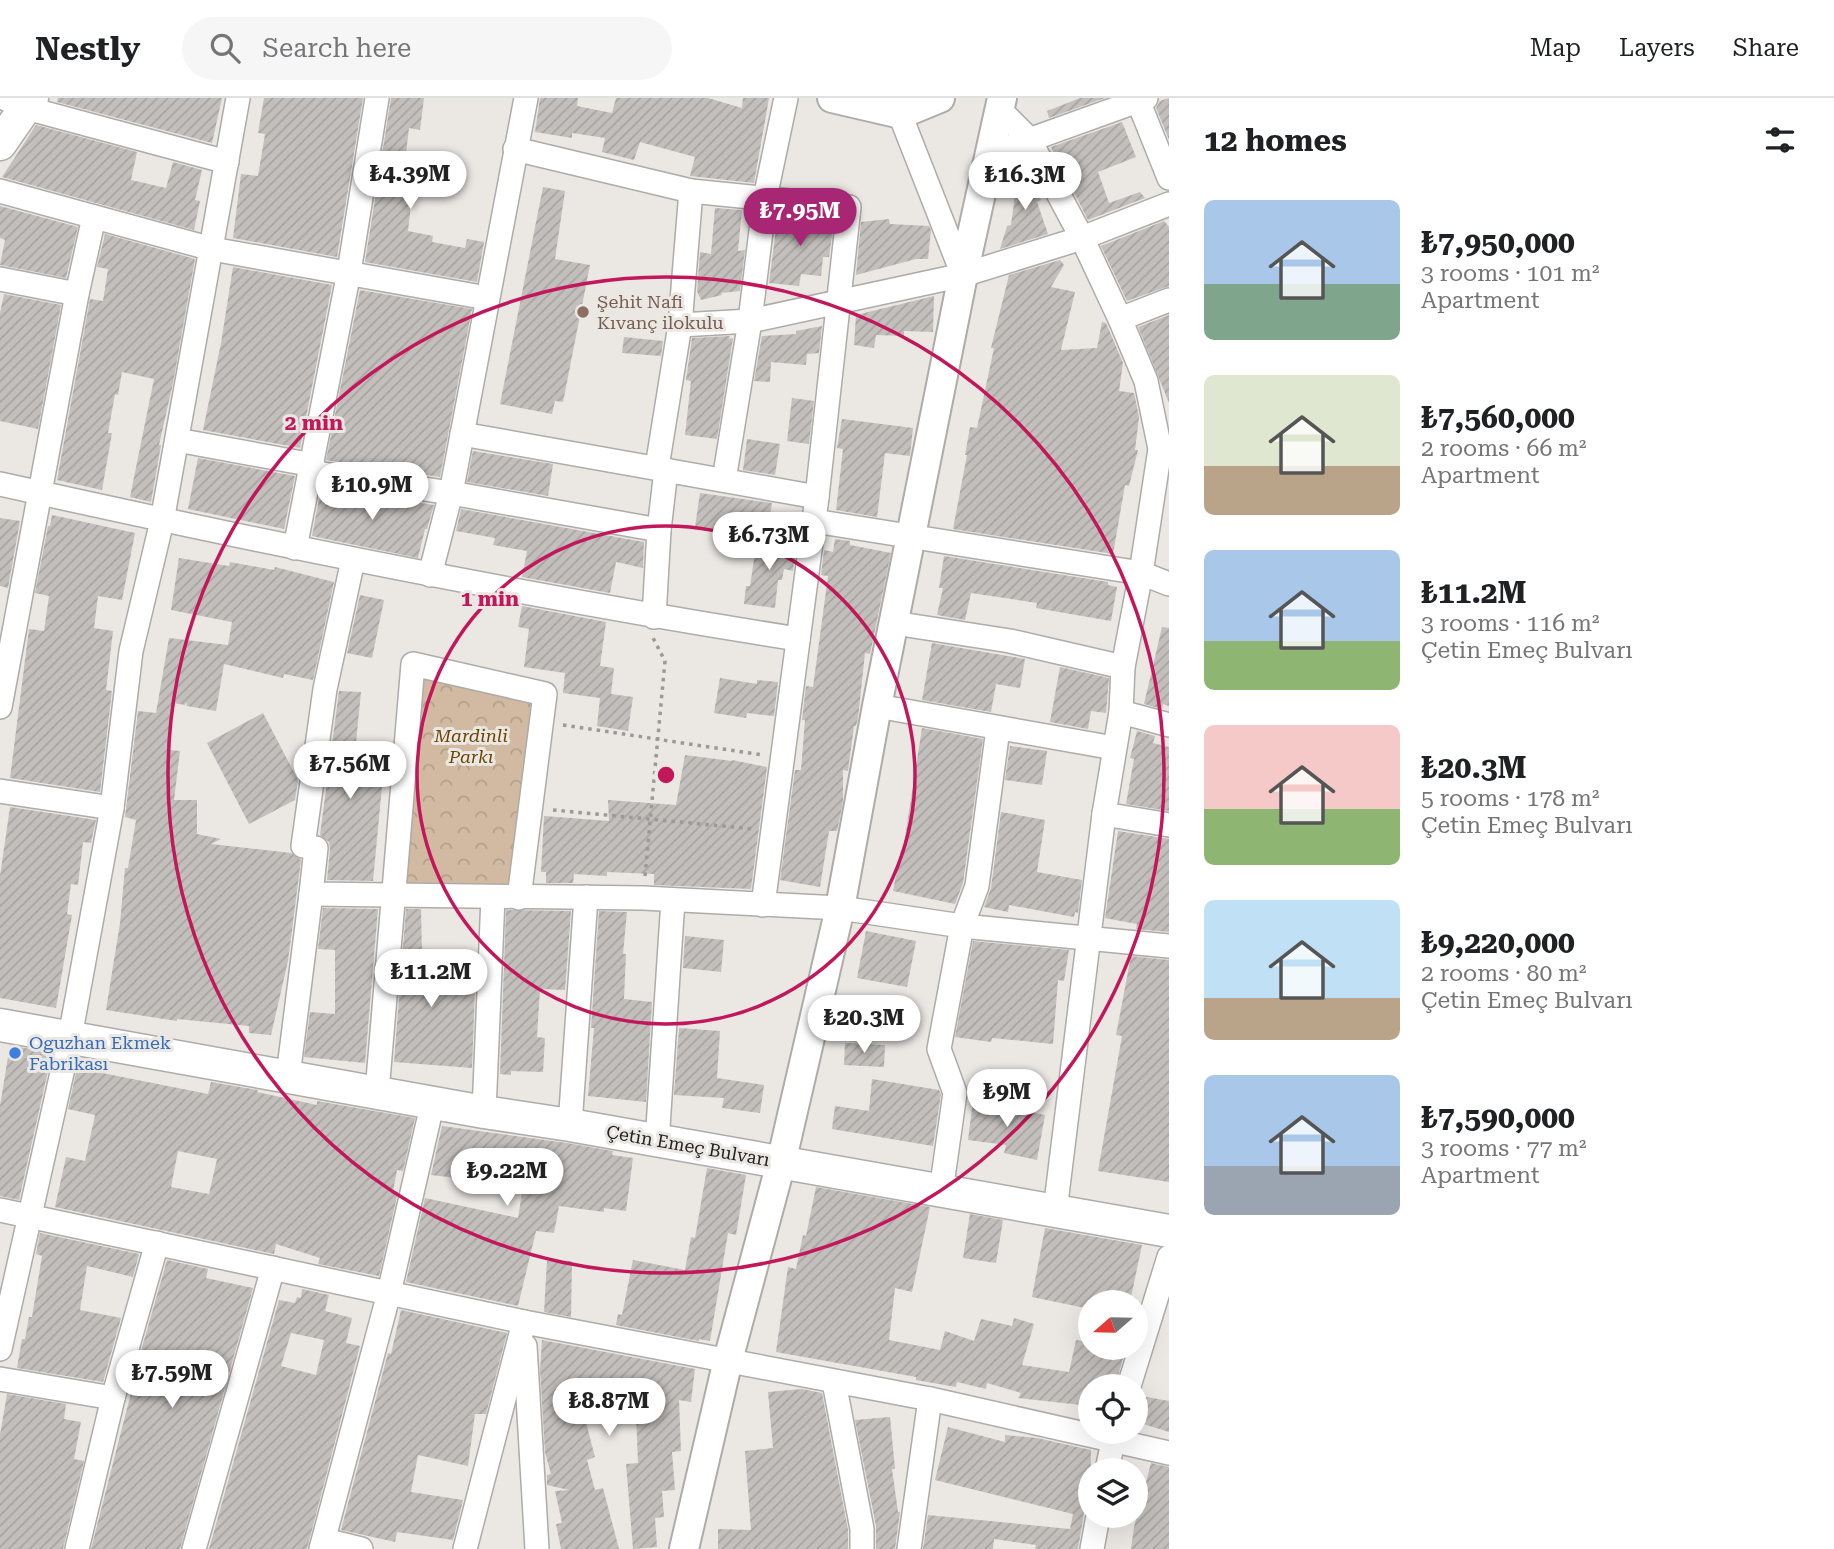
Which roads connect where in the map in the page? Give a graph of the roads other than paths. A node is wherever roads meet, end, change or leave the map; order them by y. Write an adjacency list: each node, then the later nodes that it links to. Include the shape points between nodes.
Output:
1 (238, 98): 15 (street)
2 (377, 98): 24 (street)
3 (526, 98): 13 (street)
4 (786, 98): 19 (street)
5 (832, 98): 10 (street)
6 (940, 98): 10 (street)
7 (1140, 99): 11 (street); 16 (street)
8 (13, 102): 12 (main road); 15 (street)
9 (1000, 104): 11 (street); 14 (street)
10 (897, 106): 25 (street)
11 (1030, 139): 14 (street); 22 (street)
12 (0, 144)
13 (515, 149): 18 (street); 28 (street)
14 (990, 153): 25 (street)
15 (227, 162): 23 (street)
16 (1169, 178)
17 (0, 191): 21 (street)
18 (691, 191): 19 (street); 33 (street)
19 (765, 198): 30 (street, via 849,207); 32 (street)
20 (1169, 204): 22 (street)
21 (94, 217): 23 (street); 27 (street)
22 (1082, 238): 25 (street); 31 (street)
23 (212, 249): 24 (street); 35 (street)
24 (349, 272): 28 (street); 36 (street)
25 (963, 275): 30 (street); 46 (street)
26 (0, 279): 27 (street)
27 (77, 294): 40 (street)
28 (487, 298): 34 (street)
29 (1169, 300): 31 (street)
30 (839, 303): 32 (street); 42 (street)
31 (1120, 319): 49 (street, via 1146,381 1160,449)
32 (750, 321): 33 (street); 38 (street)
33 (680, 325): 37 (street)
34 (462, 434): 37 (street); 41 (street)
35 (177, 440): 36 (street); 43 (street)
36 (312, 468): 41 (street); 47 (street)
37 (662, 469): 38 (street); 45 (street)
38 (724, 480): 42 (street)
39 (0, 484): 40 (street)
40 (41, 493): 43 (street); 57 (street)
41 (451, 493): 45 (street); 50 (street)
42 (817, 497): 44 (street)
43 (162, 521): 47 (street); 63 (street, via 131,650)
44 (814, 521): 46 (street); 54 (street)
45 (659, 530): 52 (street)
46 (911, 537): 49 (street); 53 (street)
47 (295, 548): 48 (street)
48 (353, 560): 50 (street); 67 (street, via 326,689 303,846 316,848)
49 (1141, 573): 51 (street); 55 (street)
50 (430, 575): 52 (street)
51 (1169, 584)
52 (654, 617): 54 (street)
53 (894, 623): 55 (street, via 1010,641); 56 (street)
54 (798, 639): 72 (street)
55 (1123, 667): 58 (street)
56 (877, 706): 60 (street); 73 (street)
57 (0, 707)
58 (1121, 712): 59 (street); 61 (street)
59 (1169, 725)
60 (998, 729): 61 (street); 74 (street, via 977,886)
61 (1114, 748): 64 (street)
62 (0, 791): 63 (street)
63 (112, 808): 78 (street)
64 (1104, 814): 65 (street); 75 (street)
65 (1169, 825)
66 (392, 893): 67 (street); 68 (street); 70 (street, via 412,664 545,694); 80 (street)
67 (311, 894): 79 (street)
68 (493, 897): 70 (street); 82 (street)
69 (586, 897): 70 (street); 71 (street); 83 (street)
70 (519, 898)
71 (673, 900): 72 (street); 84 (street)
72 (763, 905): 73 (street)
73 (840, 908): 74 (street); 85 (street)
74 (961, 926): 75 (street); 86 (street, via 939,1049 955,1093)
75 (1088, 937): 76 (street); 88 (street)
76 (1169, 946)
77 (0, 1025): 78 (main road, Çetin Emeç Bulvarı)
78 (70, 1037): 79 (main road, Çetin Emeç Bulvarı); 89 (street)
79 (288, 1076): 80 (main road, Çetin Emeç Bulvarı)
80 (377, 1092): 81 (main road, Çetin Emeç Bulvarı)
81 (433, 1101): 82 (main road, Çetin Emeç Bulvarı); 94 (street)
82 (484, 1112): 83 (main road, Çetin Emeç Bulvarı)
83 (570, 1125): 84 (main road, Çetin Emeç Bulvarı)
84 (657, 1142): 85 (main road, Çetin Emeç Bulvarı)
85 (781, 1163): 86 (main road, Çetin Emeç Bulvarı); 98 (street)
86 (941, 1191): 88 (main road, Çetin Emeç Bulvarı)
87 (0, 1210): 89 (street)
88 (1055, 1211): 90 (main road, Çetin Emeç Bulvarı)
89 (29, 1216): 91 (street); 95 (street)
90 (1169, 1231)
91 (157, 1243): 93 (street); 102 (street)
92 (1169, 1256): 99 (street)
93 (273, 1268): 94 (street); 110 (street)
94 (389, 1293): 96 (street); 108 (street)
95 (6, 1294): 97 (street)
96 (524, 1322): 98 (street); 112 (street); 113 (street)
97 (0, 1349)
98 (728, 1360): 101 (street); 114 (street)
99 (1133, 1374)
100 (0, 1379): 102 (street)
101 (834, 1382): 103 (street); 115 (street)
102 (113, 1398): 109 (street)
103 (930, 1399): 104 (street); 116 (street)
104 (1078, 1429)
105 (1140, 1444): 106 (street)
106 (1169, 1453)
107 (1096, 1528): 117 (street)
108 (323, 1545): 111 (street)
109 (77, 1549)
110 (194, 1549)
111 (362, 1549)
112 (465, 1549)
113 (537, 1549)
114 (684, 1549)
115 (862, 1549)
116 (909, 1549)
117 (1092, 1549)

